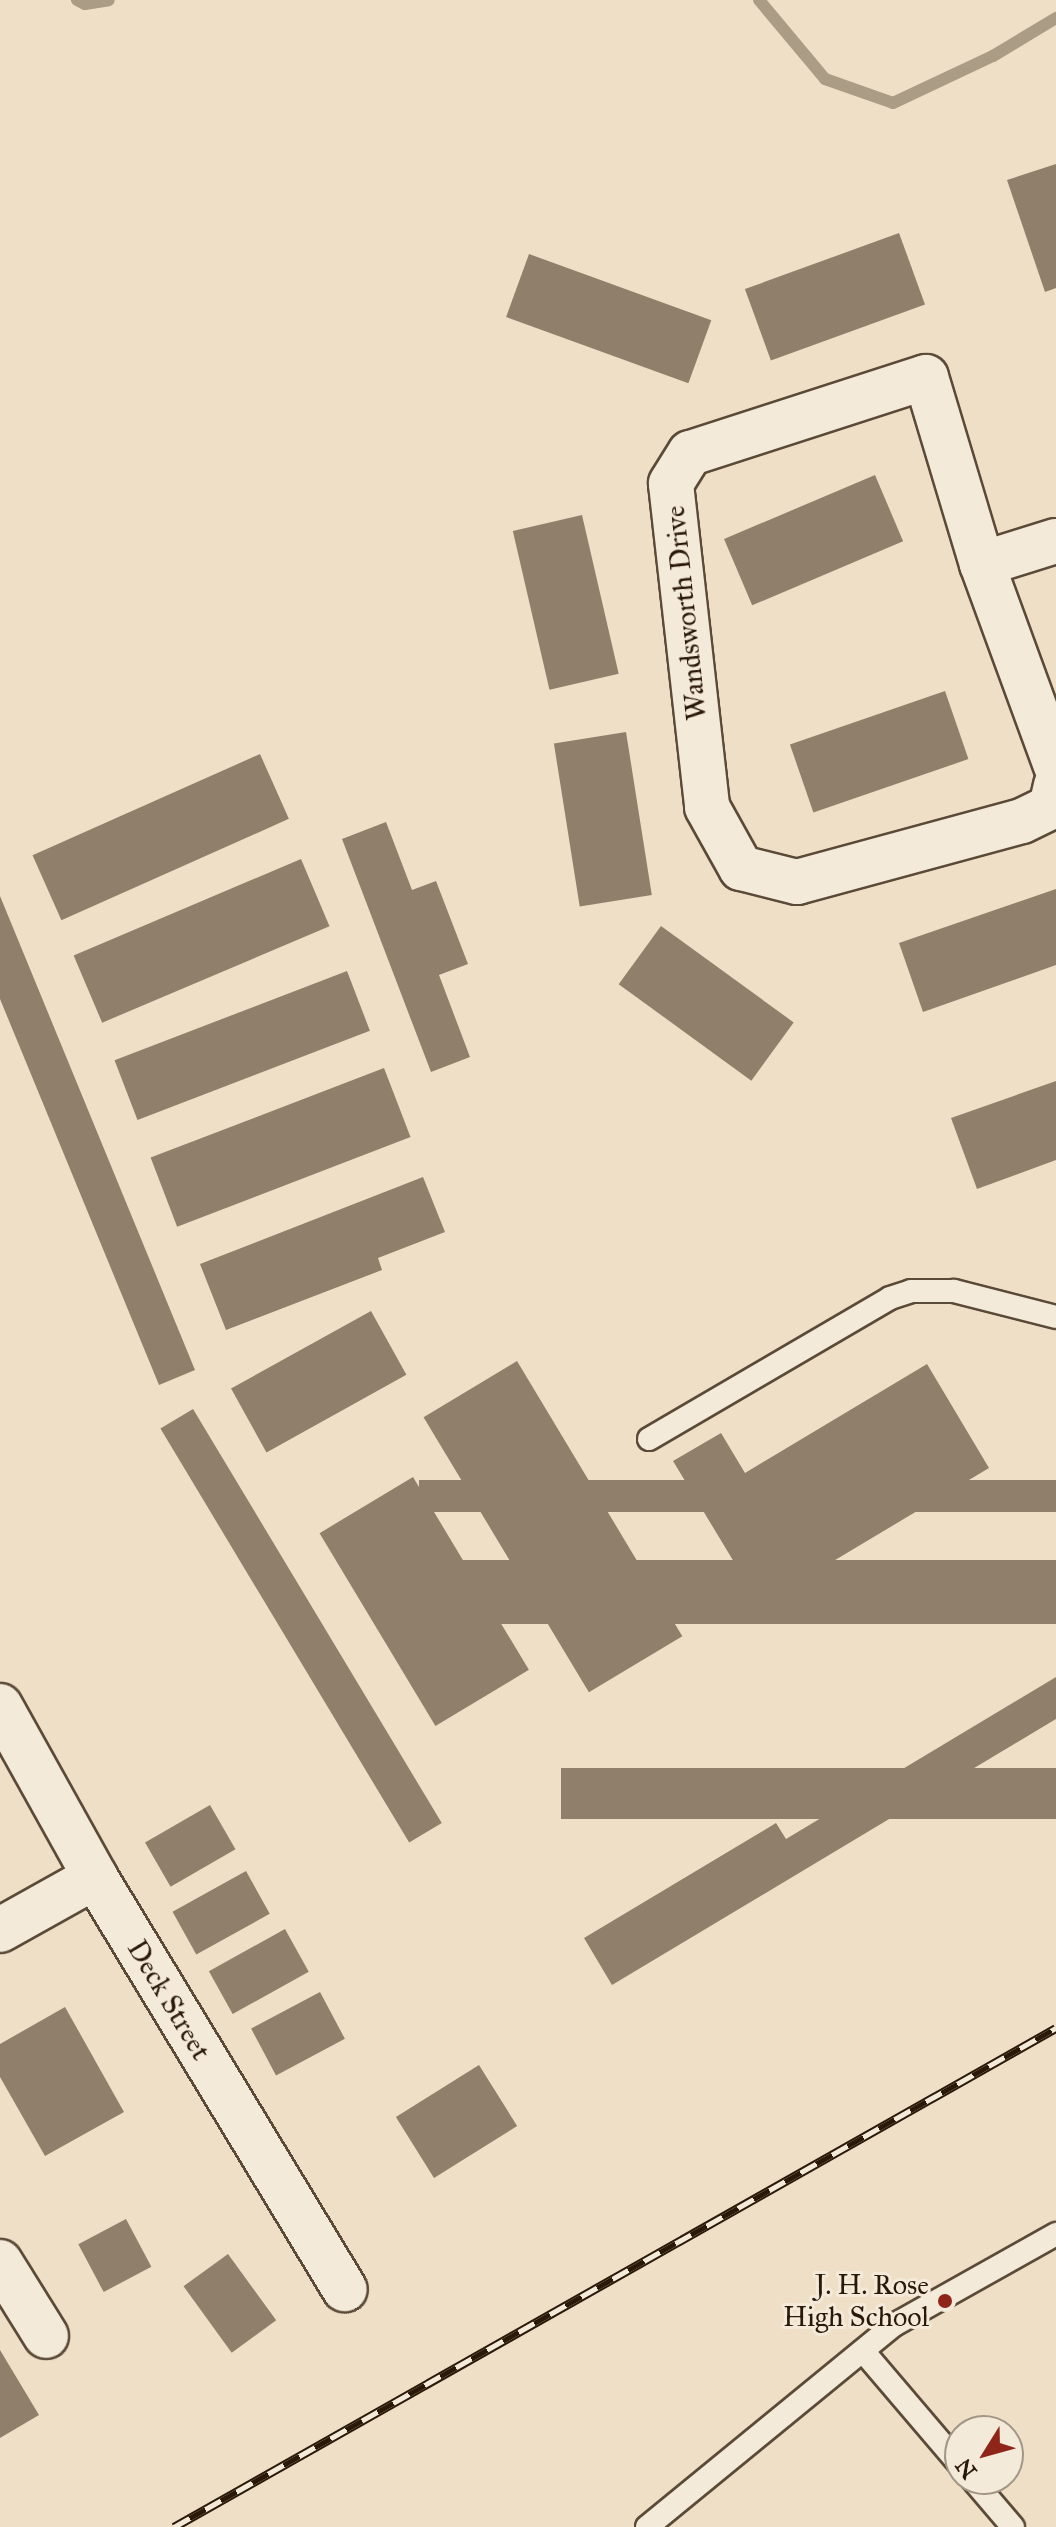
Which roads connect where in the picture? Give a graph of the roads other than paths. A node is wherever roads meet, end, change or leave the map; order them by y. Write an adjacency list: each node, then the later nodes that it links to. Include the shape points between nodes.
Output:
1 (1056, 541): 2 (street)
2 (982, 564): 3 (street, Wandsworth Drive); 4 (street, Wandsworth Drive, via 926,377 690,453 671,484 707,807 741,868 797,882 1022,821 1051,807)
3 (1056, 766)
4 (1056, 785)
5 (1056, 1317): 6 (lane, via 954,1291 911,1291 890,1298)
6 (649, 1439)
7 (0, 1706): 8 (street, Deck Street)
8 (95, 1877): 9 (street); 12 (street, Deck Street)
9 (0, 1930)
10 (1056, 2234): 14 (lane, via 894,2325)
11 (0, 2262): 13 (street)
12 (345, 2289)
13 (46, 2336)
14 (863, 2351): 15 (lane); 17 (lane)
15 (944, 2446)
16 (986, 2495): 18 (lane)
17 (647, 2527)
18 (1013, 2527)

